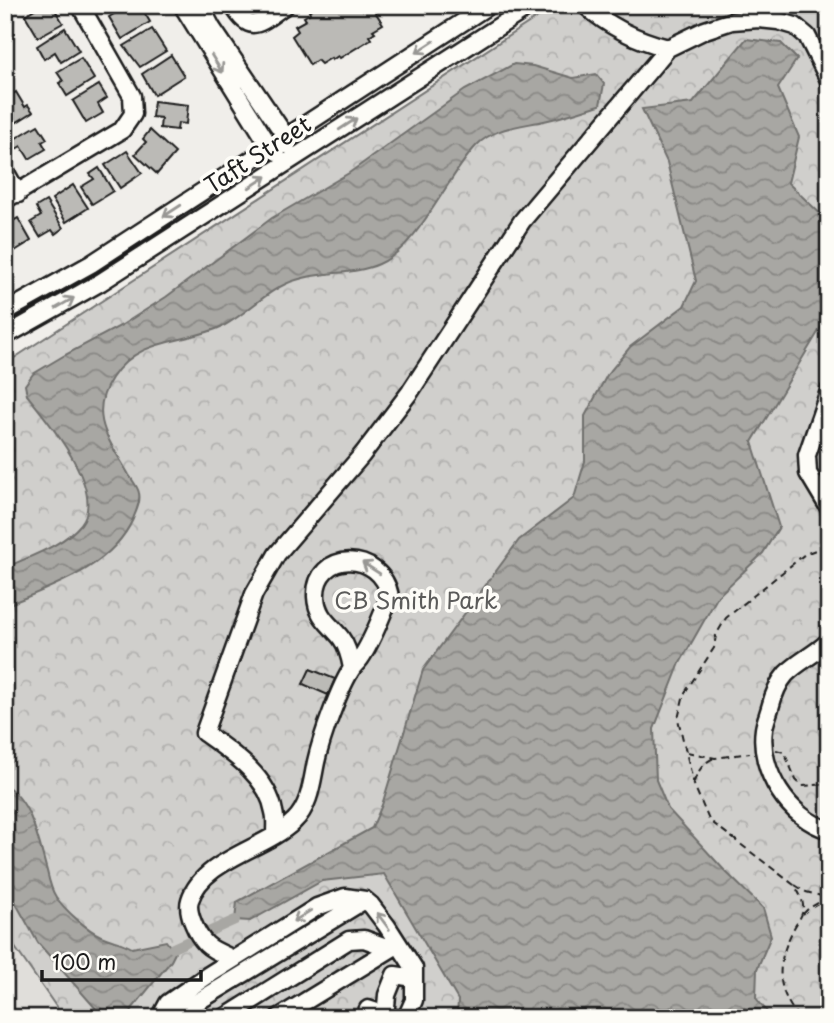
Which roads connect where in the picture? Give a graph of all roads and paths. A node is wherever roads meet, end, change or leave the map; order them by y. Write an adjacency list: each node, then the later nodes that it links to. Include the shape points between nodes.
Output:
1 (80, 5): 16 (street, via 132,96 133,114 122,130)
2 (182, 5): 13 (street, one-way to 13)
3 (200, 5): 12 (street)
4 (233, 5): 5 (street, via 247,25)
5 (286, 5)
6 (532, 5): 9 (street, Taft Street)
7 (585, 5): 10 (street, via 624,32)
8 (484, 7): 9 (street); 12 (street, Taft Street, one-way to 12)
9 (494, 28): 14 (street, Taft Street, one-way to 9)
10 (668, 48): 11 (street, via 732,21 778,21 807,36); 31 (street, via 522,221 410,393 278,554 254,594 204,733 259,779 274,810)
11 (829, 80)
12 (286, 137): 13 (street, Taft Street); 14 (street)
13 (270, 147): 14 (street); 17 (street, Taft Street, one-way to 17, via 91,264)
14 (291, 161): 18 (street, Taft Street, one-way to 14, via 101,282)
15 (5, 172): 16 (street)
16 (12, 197)
17 (5, 312)
18 (5, 336)
19 (829, 391): 20 (street, via 807,455 808,473)
20 (829, 508)
21 (829, 545): 25 (path, via 805,554 726,618 714,648 684,694 678,719)
22 (829, 641): 30 (street, via 786,674 774,693 764,729 764,753 775,783 791,807)
23 (352, 668): 23 (street, one-way to 23, via 390,596 383,577 372,566 349,560 322,575 316,597 324,621 348,650); 31 (street, via 331,715 311,790 294,822)
24 (772, 750): 28 (path, via 784,752 802,786)
25 (685, 751): 27 (path); 29 (path)
26 (758, 752): 27 (path)
27 (715, 758): 29 (path, via 704,764)
28 (829, 784)
29 (694, 785): 32 (path, via 709,820)
30 (829, 830)
31 (275, 834): 36 (street, via 211,871 196,887 188,904)
32 (794, 885): 33 (path); 35 (path, via 803,905)
33 (828, 898): 35 (path)
34 (365, 900): 37 (street, one-way to 34, via 387,926); 38 (street, one-way to 38, via 345,897 317,907); 43 (street)
35 (802, 915): 48 (path, via 780,973 781,991)
36 (206, 943): 38 (street); 39 (street)
37 (394, 946): 40 (street, via 414,968); 44 (street, via 349,940); 45 (street)
38 (234, 959): 39 (street)
39 (206, 976): 42 (street, via 168,1003)
40 (414, 978): 41 (street, via 395,975 387,995); 47 (street, via 414,1000)
41 (389, 1017): 46 (street, via 368,1009)
42 (160, 1018)
43 (171, 1018)
44 (223, 1018)
45 (278, 1018)
46 (364, 1018)
47 (406, 1018)
48 (799, 1018)

